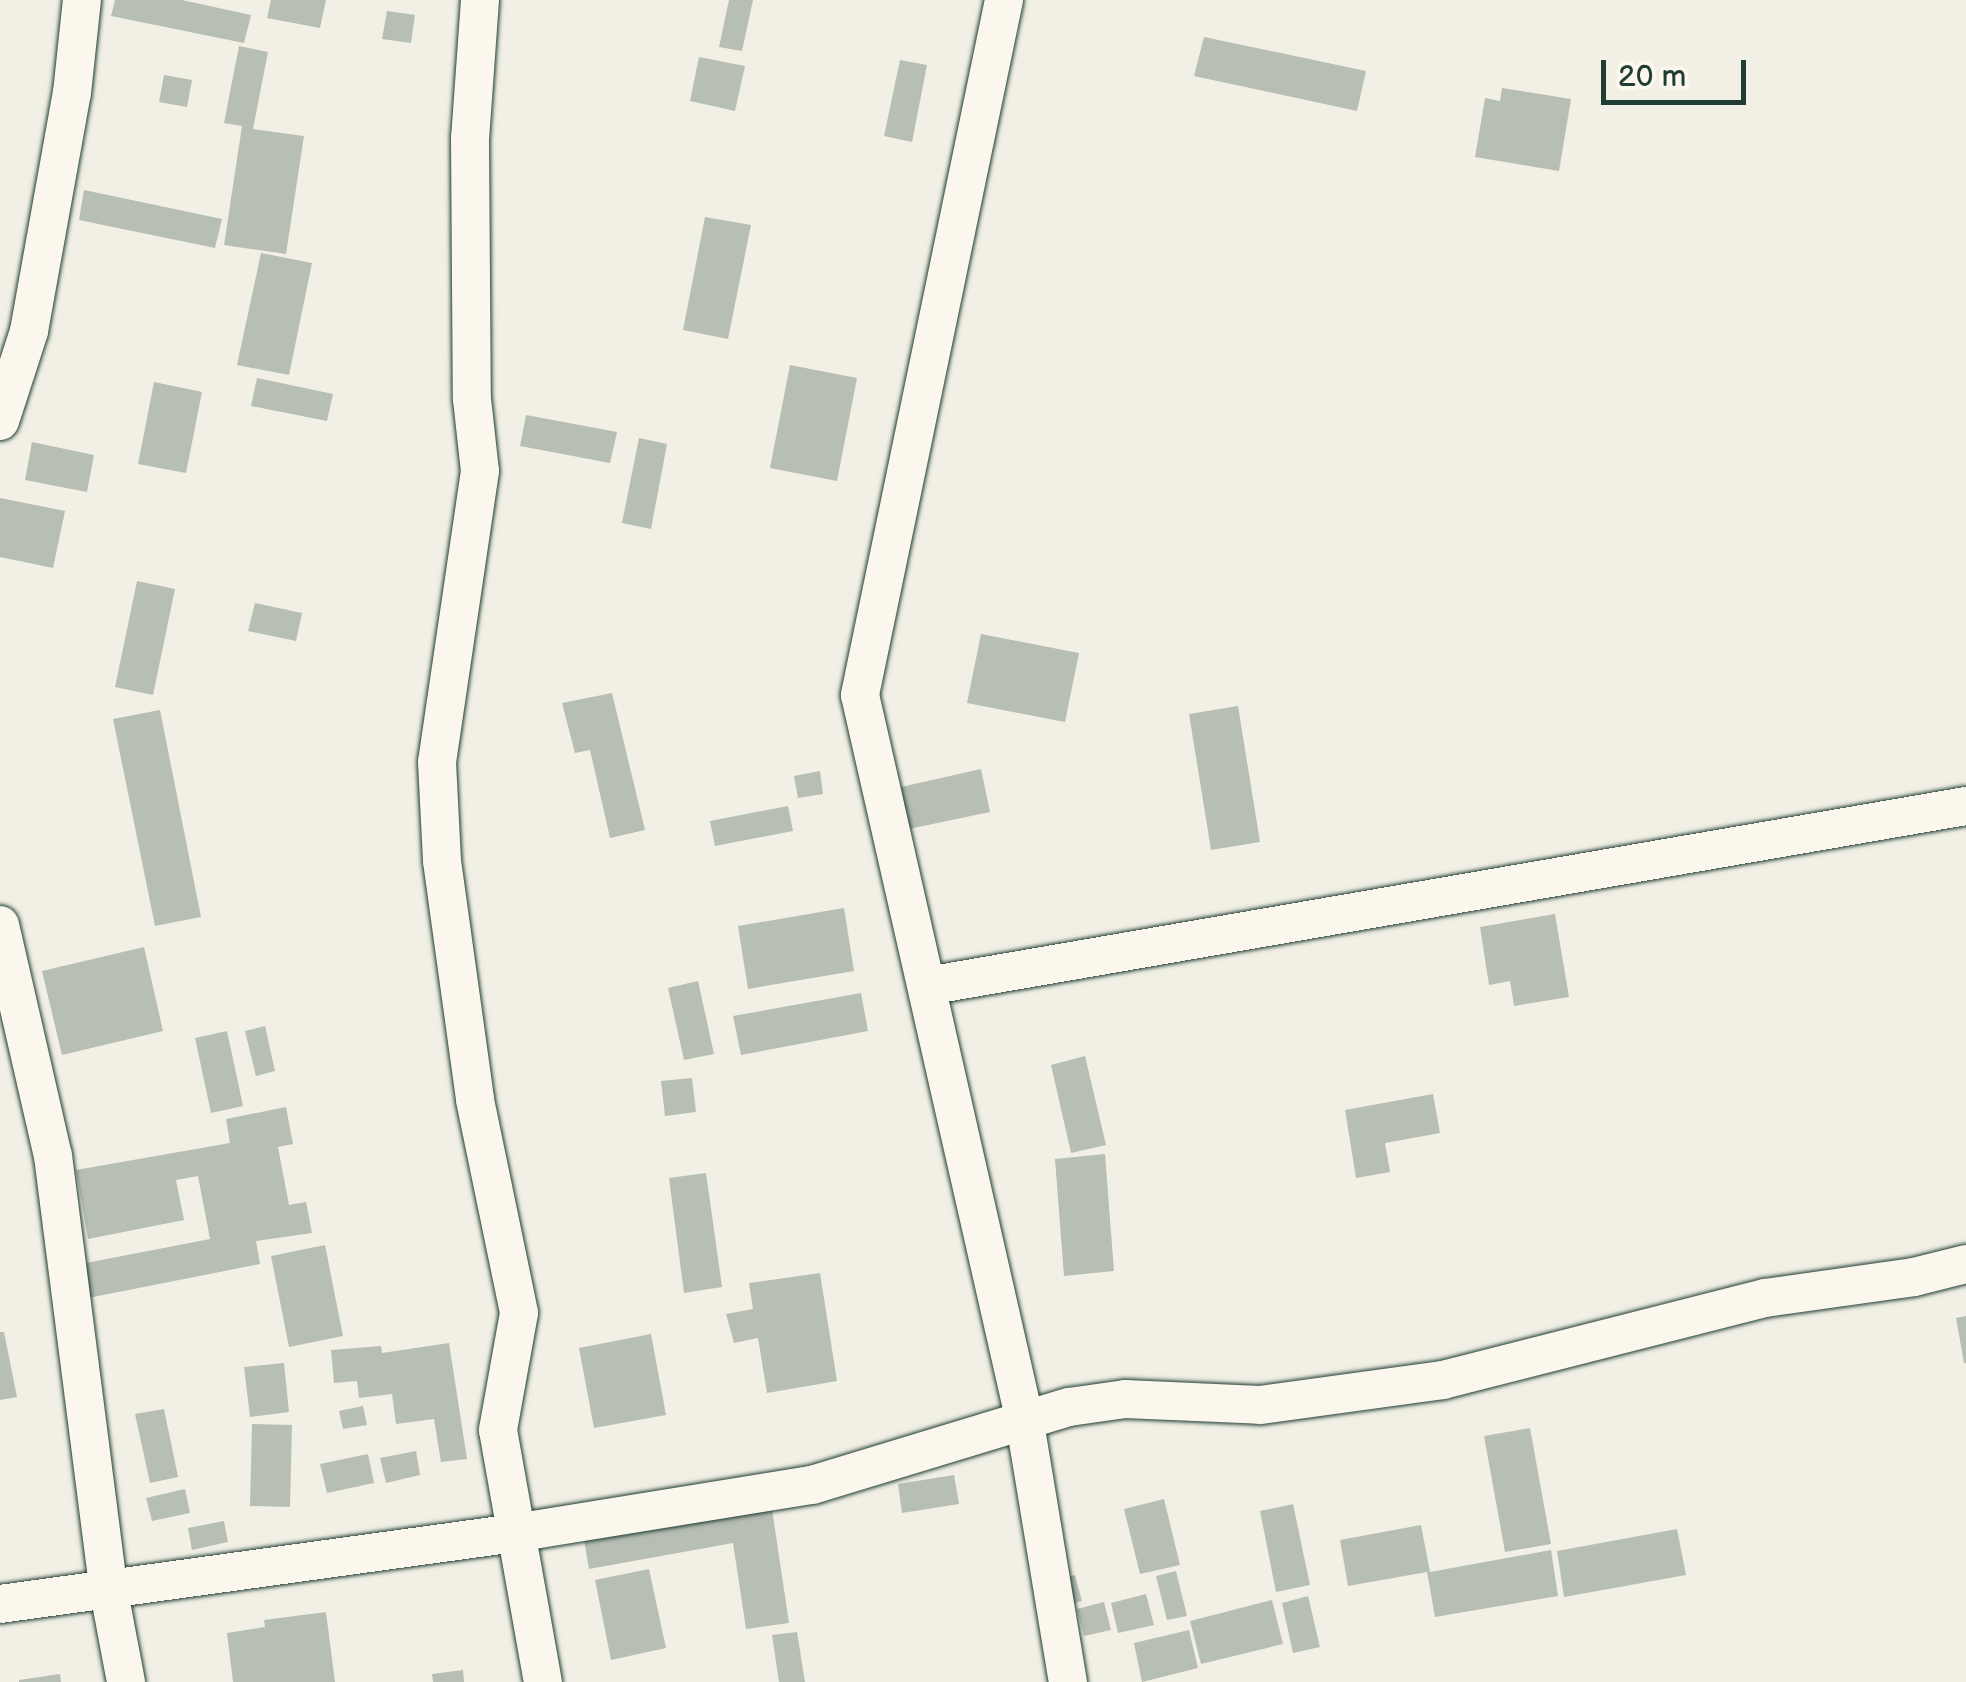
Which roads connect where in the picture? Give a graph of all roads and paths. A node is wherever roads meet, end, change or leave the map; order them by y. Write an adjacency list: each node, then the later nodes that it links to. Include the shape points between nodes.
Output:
1 (82, 0): 4 (street, via 29,332)
2 (480, 0): 10 (street, via 470,138 472,400 480,471 437,762 442,861 470,1064 519,1313 498,1430)
3 (1004, 0): 7 (street, via 860,695)
4 (0, 421)
5 (1966, 806): 7 (street)
6 (0, 925): 11 (street, via 54,1156)
7 (927, 986): 9 (street)
8 (1966, 1264): 9 (street, via 1765,1298 1443,1380 1260,1405 1125,1399)
9 (1024, 1417): 10 (street, via 812,1485); 15 (street)
10 (515, 1534): 11 (street); 14 (street)
11 (109, 1592): 12 (street); 13 (street)
12 (0, 1604)
13 (126, 1682)
14 (543, 1682)
15 (1068, 1682)

